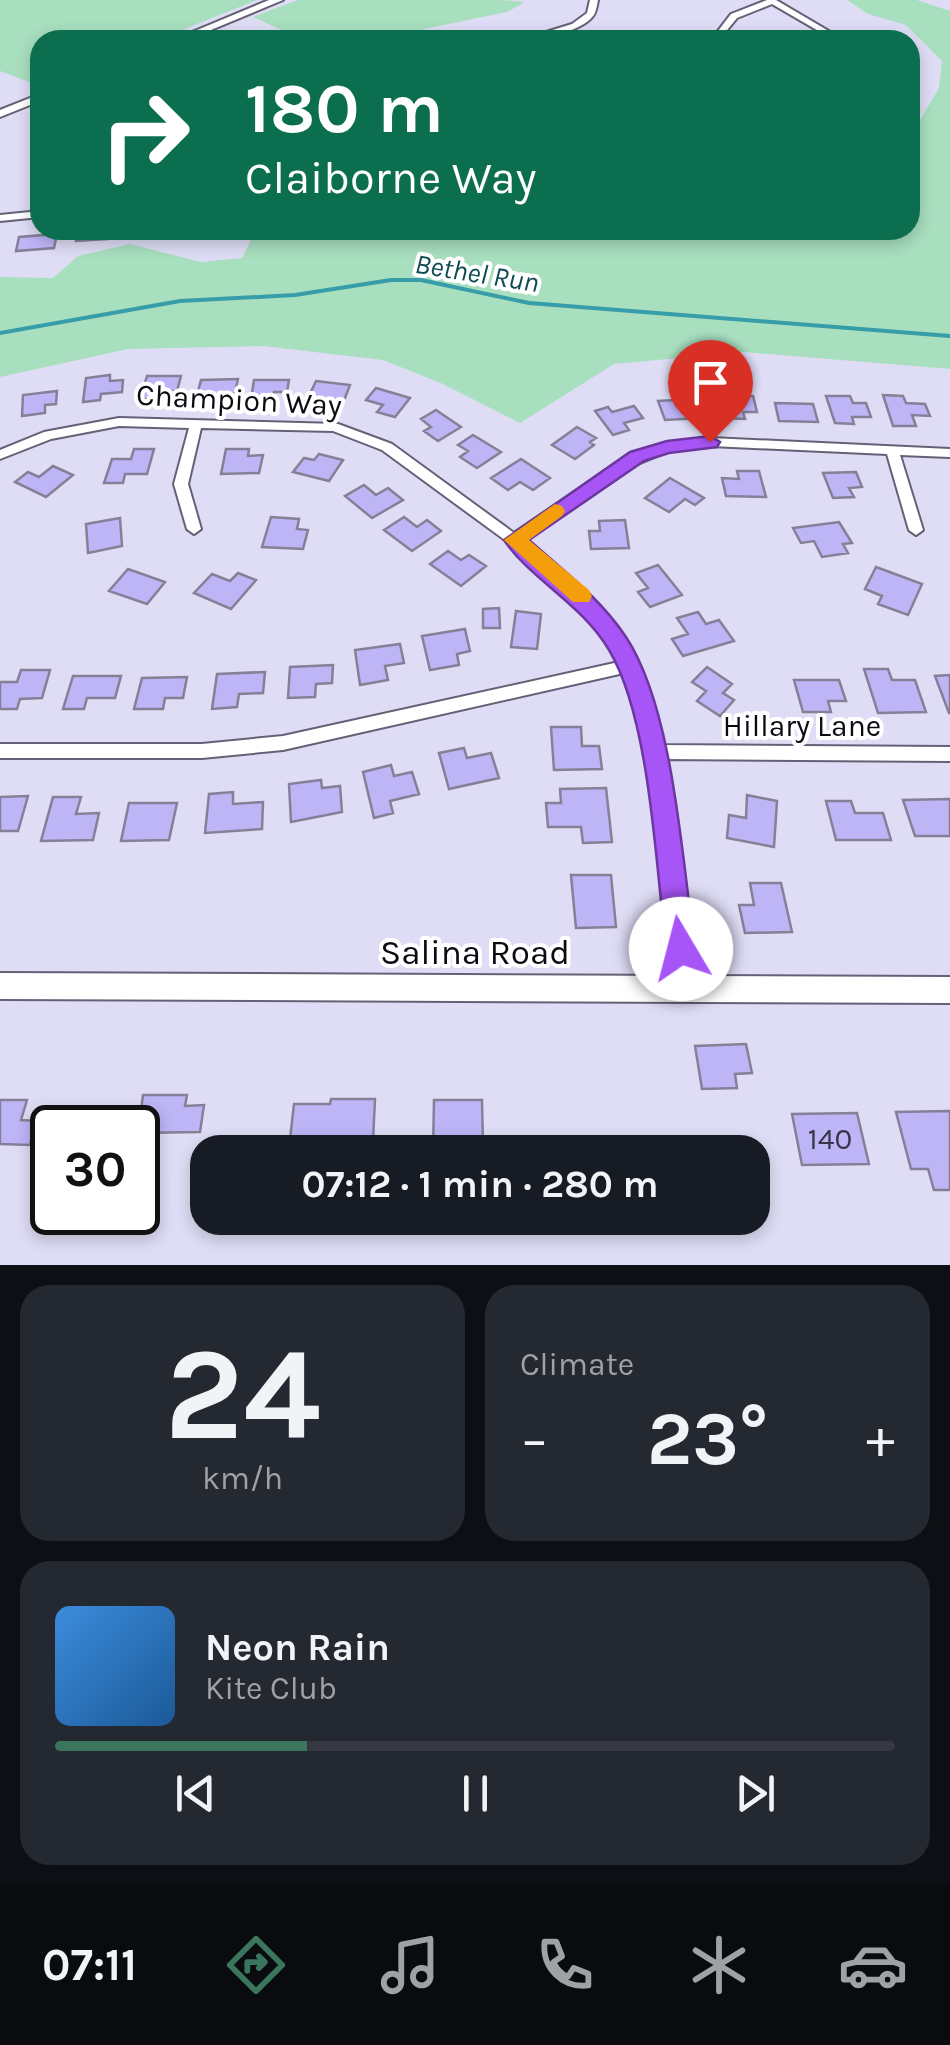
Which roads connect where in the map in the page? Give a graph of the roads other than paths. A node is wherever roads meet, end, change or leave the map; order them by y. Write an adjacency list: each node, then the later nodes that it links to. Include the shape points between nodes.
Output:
1 (278, 0): 4 (street)
2 (594, 0): 5 (street, via 592,14)
3 (772, 1): 6 (street, via 734,16); 7 (street)
4 (203, 30)
5 (560, 30)
6 (722, 30)
7 (823, 30)
8 (30, 101): 9 (street)
9 (0, 114)
10 (30, 215): 11 (street)
11 (0, 218)
12 (196, 424): 15 (street, Champion Way, via 98,425 48,435); 16 (street, via 181,484); 18 (street, Champion Way, via 297,424 362,435 402,456)
13 (892, 451): 14 (street); 17 (street); 18 (street, via 710,442 667,447 623,465)
14 (950, 454)
15 (0, 455)
16 (194, 529)
17 (916, 530)
18 (514, 540): 19 (street, Champion Way, via 592,608)
19 (629, 666): 20 (street, via 283,743 202,751); 21 (street, Champion Way)
20 (0, 750)
21 (654, 752): 22 (street, Hillary Lane); 24 (street, Champion Way)
22 (950, 754)
23 (0, 986): 24 (street, Salina Road)
24 (686, 988): 25 (street, Salina Road)
25 (950, 990)

